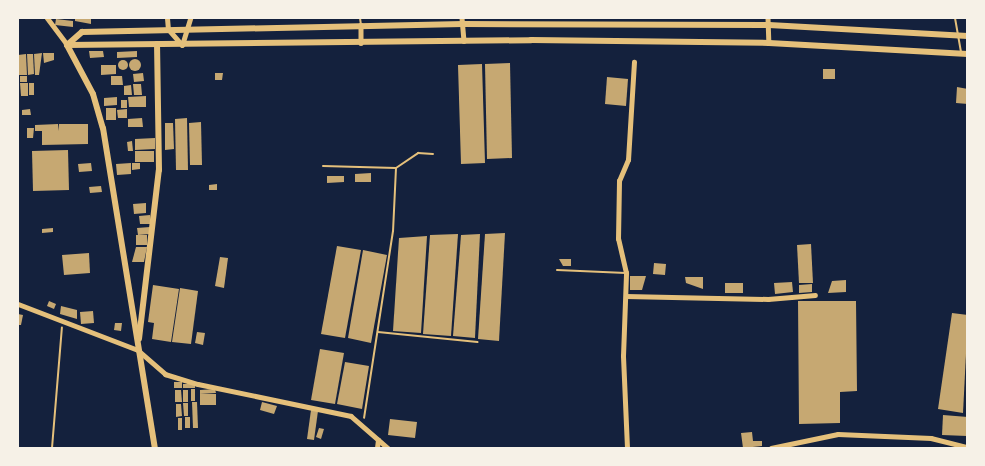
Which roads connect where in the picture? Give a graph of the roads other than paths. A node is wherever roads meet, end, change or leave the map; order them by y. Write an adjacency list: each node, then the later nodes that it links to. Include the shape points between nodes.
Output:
1 (47, 18): 18 (street)
2 (167, 18): 10 (street)
3 (190, 18): 11 (street)
4 (360, 18): 8 (lane)
5 (768, 18): 9 (street)
6 (955, 18): 12 (lane)
7 (462, 21): 8 (main road); 9 (main road); 14 (street)
8 (361, 25): 11 (main road); 15 (street)
9 (769, 26): 12 (main road); 16 (street)
10 (168, 28): 11 (main road); 18 (main road, via 82,32); 19 (street)
11 (189, 29): 19 (street)
12 (955, 35): 13 (main road); 20 (lane)
13 (968, 36)
14 (464, 41): 15 (main road); 16 (main road)
15 (362, 43): 19 (main road)
16 (769, 43): 20 (main road)
17 (157, 44): 18 (main road); 19 (main road); 27 (main road, via 159,170)
18 (67, 45): 27 (main road, via 93,94 103,128)
19 (182, 45)
20 (964, 53)
21 (634, 62): 23 (street, via 628,160 619,181 618,239)
22 (557, 270): 23 (lane)
23 (626, 273): 25 (street)
24 (815, 295): 25 (street, via 768,299)
25 (626, 296): 33 (street)
26 (18, 304): 27 (street)
27 (138, 350): 28 (street, via 165,374 333,410 363,425); 30 (main road)
28 (378, 440): 31 (street); 32 (street)
29 (968, 446): 34 (street, via 931,438 838,434)
30 (155, 448)
31 (377, 448)
32 (388, 448)
33 (627, 448)
34 (771, 448)

